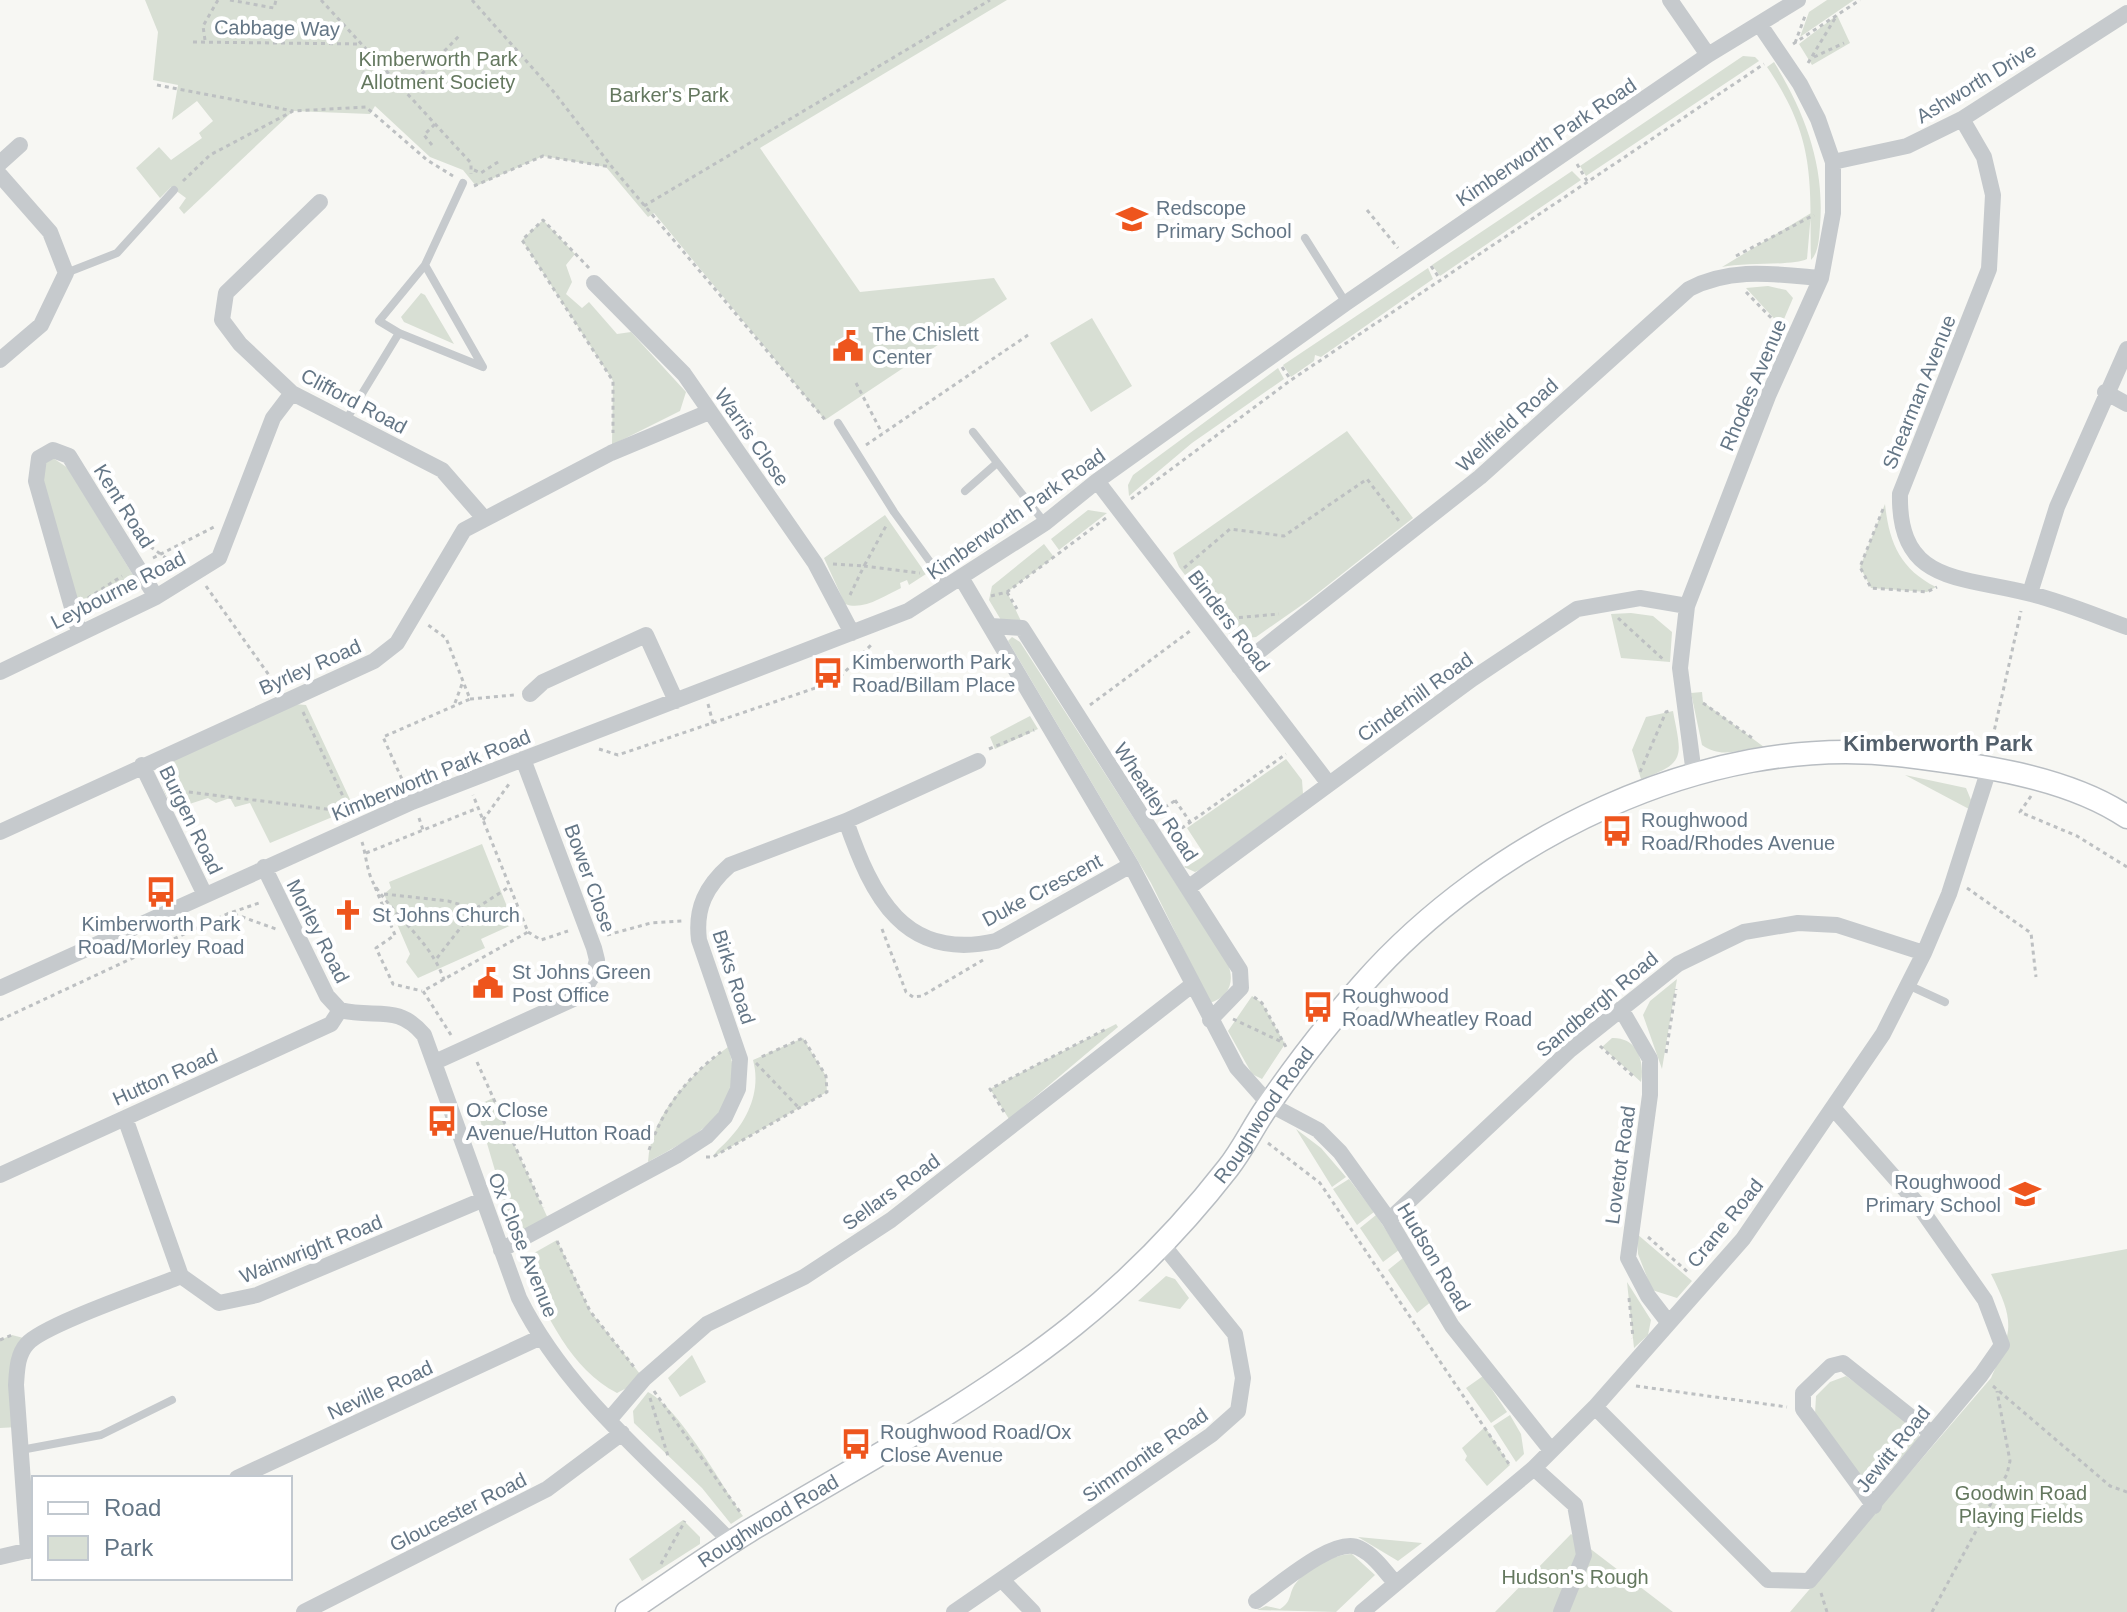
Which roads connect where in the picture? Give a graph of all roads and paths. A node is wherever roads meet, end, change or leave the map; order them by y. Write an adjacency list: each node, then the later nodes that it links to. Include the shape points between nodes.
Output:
1 (218, 0): 14 (path, via 203,26)
2 (230, 0): 3 (path, via 274,8)
3 (276, 0)
4 (321, 0): 18 (path)
5 (472, 0): 31 (path)
6 (990, 0): 37 (path)
7 (1670, 0): 20 (street)
8 (1860, 0): 11 (path)
9 (1802, 7): 12 (street, Kimberworth Park Road); 16 (path)
10 (2127, 13): 24 (street, Ashworth Drive)
11 (1837, 15): 16 (path); 17 (path, via 1809,61)
12 (1760, 25): 19 (street, Rhodes Avenue); 20 (street, Kimberworth Park Road)
13 (461, 34): 22 (path)
14 (206, 41): 15 (path, Cabbage Way); 18 (path, Cabbage Way)
15 (193, 42)
16 (1795, 43): 19 (path)
17 (1844, 43)
18 (361, 44): 22 (path)
19 (1779, 53): 29 (street, Rhodes Avenue, via 1818,119); 68 (path, via 1291,380)
20 (1708, 55): 41 (street, Kimberworth Park Road)
21 (157, 85): 23 (path)
22 (405, 91): 25 (path)
23 (293, 111): 34 (path, via 366,107 427,160); 35 (path, via 210,155)
24 (1962, 119): 29 (street, Ashworth Drive, via 1907,146); 67 (street, Shearman Avenue, via 1984,157 1993,195 1989,269)
25 (435, 124): 27 (path, via 424,135); 32 (path)
26 (20, 145): 30 (street)
27 (432, 145)
28 (501, 160): 32 (path, via 481,173)
29 (1833, 162): 45 (street, Rhodes Avenue, via 1833,213)
30 (0, 163)
31 (612, 167): 34 (path, via 543,156 476,186); 37 (path)
32 (474, 170): 34 (path)
33 (0, 175): 43 (street, via 50,232)
34 (463, 183): 42 (lane)
35 (174, 190): 43 (lane, via 117,253)
36 (320, 202): 55 (street, Clifford Road, via 226,293 222,320)
37 (644, 206): 59 (path, via 823,422)
38 (1367, 210): 41 (path)
39 (1814, 215): 44 (path, via 1735,257)
40 (1305, 238): 47 (lane)
41 (1408, 260): 47 (street, Kimberworth Park Road)
42 (425, 265): 49 (lane, via 379,321); 49 (lane, via 483,367)
43 (66, 273): 52 (street, via 41,325)
44 (1730, 274): 45 (street, Wellfield Road); 48 (path); 73 (street, Wellfield Road, via 1709,279 1672,302 1480,477)
45 (1821, 278): 87 (street, Rhodes Avenue, via 1768,396)
46 (594, 283): 57 (street, Warris Close, via 657,344); 63 (path, via 597,277 543,220 522,240 613,381)
47 (1346, 303): 65 (street, Kimberworth Park Road)
48 (1783, 329)
49 (399, 333): 58 (lane)
50 (1028, 335): 61 (path)
51 (2127, 349): 54 (street)
52 (0, 360)
53 (856, 383): 61 (path)
54 (2105, 392): 56 (street); 83 (street, via 2057,507)
55 (292, 393): 58 (street, Clifford Road); 70 (street, Leybourne Road, via 273,418)
56 (2127, 404)
57 (709, 412): 63 (street, Byrley Road); 76 (street, Warris Close)
58 (346, 420): 71 (street, Clifford Road, via 442,470)
59 (838, 423): 62 (lane)
60 (973, 432): 64 (lane)
61 (882, 434): 62 (path)
62 (856, 452): 69 (lane)
63 (611, 453): 71 (street, Byrley Road)
64 (997, 463): 66 (lane); 72 (lane)
65 (1097, 481): 68 (street, Binders Road); 72 (street, Kimberworth Park Road)
66 (965, 491)
67 (1900, 494): 81 (street, Shearman Avenue, via 1900,519 1914,553 1926,566); 81 (path, via 1885,504 1860,567 1871,588 1927,592)
68 (1119, 509): 80 (street, Binders Road); 90 (path, via 1007,592)
69 (894, 512): 78 (path); 82 (lane)
70 (235, 516): 75 (path); 79 (street, Leybourne Road, via 219,558)
71 (483, 517): 91 (street, Byrley Road, via 464,530)
72 (1045, 523): 82 (street, Kimberworth Park Road)
73 (1408, 534): 80 (path, via 1367,479 1284,536 1230,529); 88 (street, Wellfield Road)
74 (138, 538): 75 (path)
75 (160, 554): 77 (path); 79 (path)
76 (815, 563): 78 (path); 89 (street, Warris Close)
77 (137, 566): 84 (street, Kent Road); 86 (path); 96 (street, Kent Road, via 69,456 53,450 39,458 36,481)
78 (864, 566): 82 (path); 89 (path)
79 (194, 575): 84 (street, Leybourne Road); 103 (path)
80 (1172, 578): 93 (street, Binders Road)
81 (1957, 578): 83 (street, Shearman Avenue)
82 (951, 581): 92 (street, Kimberworth Park Road); 94 (street)
83 (2030, 593): 95 (street, Shearman Avenue); 112 (path, via 2022,608)
84 (156, 597): 96 (street, Leybourne Road)
85 (1611, 601): 87 (street, Cinderhill Road, via 1640,598); 98 (path, via 1614,614 1661,660); 120 (street, Cinderhill Road, via 1577,609)
86 (79, 604)
87 (1687, 606): 98 (street, Rhodes Avenue)
88 (1310, 611): 93 (path); 99 (street, Wellfield Road)
89 (841, 612): 97 (street, Warris Close)
90 (1020, 614)
91 (414, 615): 101 (path, via 446,638); 103 (street, Byrley Road, via 397,643 374,661)
92 (894, 617): 97 (street, Kimberworth Park Road); 110 (path, via 836,681 618,755)
93 (1205, 621): 99 (street, Binders Road); 108 (path)
94 (991, 626): 108 (street, Wheatley Road, via 1022,628); 109 (street)
95 (2127, 627)
96 (79, 632): 100 (street, Leybourne Road)
97 (852, 633): 105 (street, Kimberworth Park Road)
98 (1681, 665): 107 (street, Rhodes Avenue)
99 (1239, 667): 111 (street, Binders Road)
100 (0, 672)
101 (463, 681): 104 (path); 106 (path)
102 (530, 694): 104 (path); 105 (street, via 543,682 646,635)
103 (291, 698): 116 (street, Byrley Road); 125 (path)
104 (470, 699): 106 (path)
105 (676, 701): 110 (street, Kimberworth Park Road)
106 (453, 706): 123 (path, via 383,737)
107 (1684, 706): 113 (path, via 1703,702); 117 (street, Rhodes Avenue); 122 (path, via 1666,712 1652,742 1639,773)
108 (1076, 715): 141 (street, Wheatley Road)
109 (1052, 728): 115 (path, via 992,747); 135 (street)
110 (571, 741): 114 (street, Kimberworth Park Road)
111 (1298, 744): 120 (street, Binders Road); 130 (path)
112 (1991, 756): 113 (street, Roughwood Road, via 1868,752); 119 (street, Roughwood Road); 138 (street, Crane Road)
113 (1776, 757): 117 (street, Roughwood Road)
114 (523, 759): 118 (street, Kimberworth Park Road); 128 (path); 150 (street, Bower Close)
115 (978, 761): 129 (street, Birks Road)
116 (142, 765): 121 (street, Burgen Road); 132 (street, Byrley Road)
117 (1694, 774): 122 (street, Roughwood Road)
118 (467, 780): 123 (street, Kimberworth Park Road); 124 (path)
119 (2042, 780): 127 (street, Roughwood Road); 137 (path, via 2020,812 2077,836)
120 (1329, 784): 141 (street, Cinderhill Road)
121 (153, 788): 125 (path); 142 (street, Burgen Road)
122 (1647, 792): 172 (street, Roughwood Road, via 1580,818 1465,888 1364,982)
123 (412, 802): 131 (street, Kimberworth Park Road)
124 (478, 808): 128 (path); 134 (path)
125 (349, 809): 131 (path)
126 (1159, 811): 130 (path, via 1175,800)
127 (2127, 817)
128 (483, 820): 140 (path)
129 (846, 821): 145 (street, Duke Crescent); 148 (street, Birks Road, via 730,865 714,878)
130 (1190, 822): 133 (path)
131 (357, 825): 134 (path); 136 (street, Kimberworth Park Road)
132 (0, 832)
133 (1175, 832)
134 (365, 853): 139 (path)
135 (1131, 865): 152 (street, Duke Crescent); 157 (street)
136 (264, 867): 142 (street, Kimberworth Park Road); 143 (street, Morley Road)
137 (2127, 867)
138 (1953, 879): 153 (street, Crane Road); 155 (path, via 2031,933)
139 (374, 884): 144 (path); 161 (path, via 395,935 376,948 393,984)
140 (509, 887): 146 (path); 149 (path)
141 (1188, 888): 160 (street, Wheatley Road, via 1240,970)
142 (204, 893): 159 (street, Kimberworth Park Road)
143 (277, 894): 147 (path); 151 (street, Morley Road)
144 (384, 894): 146 (path); 154 (path)
145 (883, 906): 152 (street, Duke Crescent, via 911,930 945,945); 152 (path, via 879,921 906,992 913,997 987,958)
146 (475, 909): 154 (path)
147 (233, 914): 151 (path); 166 (path)
148 (697, 921): 150 (path, via 666,920); 168 (street, Birks Road)
149 (528, 932): 150 (path, via 541,940); 156 (path)
150 (590, 932): 170 (street, Bower Close, via 597,960 580,996)
151 (298, 937): 164 (street, Morley Road, via 327,996)
152 (996, 941)
153 (1924, 953): 158 (street, Crane Road); 163 (street, Sandbergh Road, via 1837,925 1798,923 1744,932 1678,964)
154 (437, 958): 156 (path)
155 (2036, 977)
156 (444, 980): 161 (path)
157 (1192, 985): 165 (street); 167 (street, Sellars Road)
158 (1908, 985): 162 (lane); 175 (street, Crane Road)
159 (0, 988)
160 (1241, 988): 165 (street); 169 (path, via 1262,1003)
161 (423, 991): 170 (path)
162 (1945, 1002)
163 (1621, 1009): 183 (street, Sandbergh Road); 185 (street, Lovetot Road, via 1650,1059 1650,1095)
164 (340, 1010): 171 (street, Ox Close Avenue, via 410,1019 424,1035); 176 (street, Hutton Road, via 331,1024)
165 (1214, 1016): 169 (path); 173 (street, via 1237,1068)
166 (0, 1020)
167 (1133, 1031): 177 (street, Sellars Road); 177 (path, via 1121,1021 990,1089)
168 (734, 1043): 179 (street, Birks Road, via 742,1075 725,1117); 180 (path, via 709,1061 664,1113 649,1151)
169 (1285, 1044): 172 (path)
170 (464, 1046): 171 (street, Bower Close); 184 (path)
171 (435, 1062): 182 (street, Ox Close Avenue)
172 (1297, 1067): 173 (street, Roughwood Road)
173 (1269, 1104): 178 (street, Roughwood Road); 183 (street, Hudson Road, via 1318,1130)
174 (799, 1108): 174 (path, via 753,1060 803,1038 829,1084 827,1092); 179 (path, via 713,1157)
175 (1834, 1109): 189 (street, Crane Road, via 1743,1239); 194 (street, Jewitt Road, via 1916,1202 1985,1300 2002,1345)
176 (125, 1118): 181 (street, Hutton Road); 188 (street)
177 (1013, 1125): 196 (street, Sellars Road, via 891,1220 804,1277 707,1324)
178 (1252, 1131): 186 (street, Roughwood Road, via 1230,1166); 209 (path, via 1320,1183)
179 (676, 1156): 180 (street, Birks Road)
180 (650, 1169): 184 (street, Birks Road)
181 (0, 1175)
182 (482, 1200): 187 (street, Ox Close Avenue); 188 (street, Wainwright Road, via 257,1295 219,1303)
183 (1389, 1220): 204 (street, Hudson Road, via 1452,1326)
184 (550, 1223): 187 (street, Birks Road); 196 (path, via 590,1311)
185 (1631, 1223): 189 (path); 191 (street, Lovetot Road, via 1628,1258)
186 (1163, 1245): 213 (street, Roughwood Road, via 1073,1326 969,1398); 218 (street, Simmonite Road, via 1235,1334 1243,1378 1238,1411)
187 (501, 1250): 192 (street, Ox Close Avenue)
188 (181, 1276): 205 (street, via 46,1331 26,1345 17,1376)
189 (1702, 1284): 191 (street, Crane Road)
190 (1628, 1295): 193 (path)
191 (1668, 1322): 193 (street, Crane Road)
192 (539, 1338): 201 (street, Ox Close Avenue); 208 (street, Neville Road)
193 (1639, 1357): 195 (street, Crane Road)
194 (1981, 1375): 197 (path); 203 (street, Jewitt Road)
195 (1622, 1376): 199 (street, Crane Road); 200 (path, via 1633,1386)
196 (644, 1379): 201 (street, Sellars Road); 207 (path, via 668,1456); 213 (path)
197 (1997, 1391): 210 (path, via 2110,1486); 227 (path, via 2010,1461 2007,1474)
198 (172, 1400): 205 (lane, via 101,1435)
199 (1595, 1407): 204 (street, Crane Road); 212 (street, Jewitt Road, via 1768,1580 1809,1581)
200 (1803, 1409): 203 (street, via 1803,1393 1831,1366 1843,1363); 212 (street)
201 (609, 1420): 202 (street, Ox Close Avenue)
202 (622, 1433): 207 (street, Ox Close Avenue); 221 (street, Gloucester Road, via 547,1489)
203 (1931, 1433): 212 (street, Jewitt Road)
204 (1550, 1449): 206 (street, Crane Road)
205 (20, 1450): 215 (street)
206 (1534, 1468): 209 (street, Crane Road); 226 (street, via 1575,1505 1584,1555)
207 (663, 1472): 211 (street, Ox Close Avenue)
208 (241, 1476)
209 (1520, 1480): 219 (street, Crane Road)
210 (2127, 1492)
211 (695, 1504): 214 (street, Ox Close Avenue); 217 (path)
212 (1874, 1506)
213 (752, 1529): 214 (street, Roughwood Road)
214 (731, 1542): 222 (street, Roughwood Road)
215 (31, 1550): 216 (street)
216 (0, 1557)
217 (659, 1569)
218 (1003, 1581): 223 (street, Simmonite Road); 224 (street)
219 (1395, 1583): 220 (street, via 1370,1555 1345,1544); 225 (street, Crane Road)
220 (1256, 1601)
221 (304, 1612)
222 (627, 1612)
223 (954, 1612)
224 (1033, 1612)
225 (1362, 1612)
226 (1561, 1612)
227 (1932, 1612)

